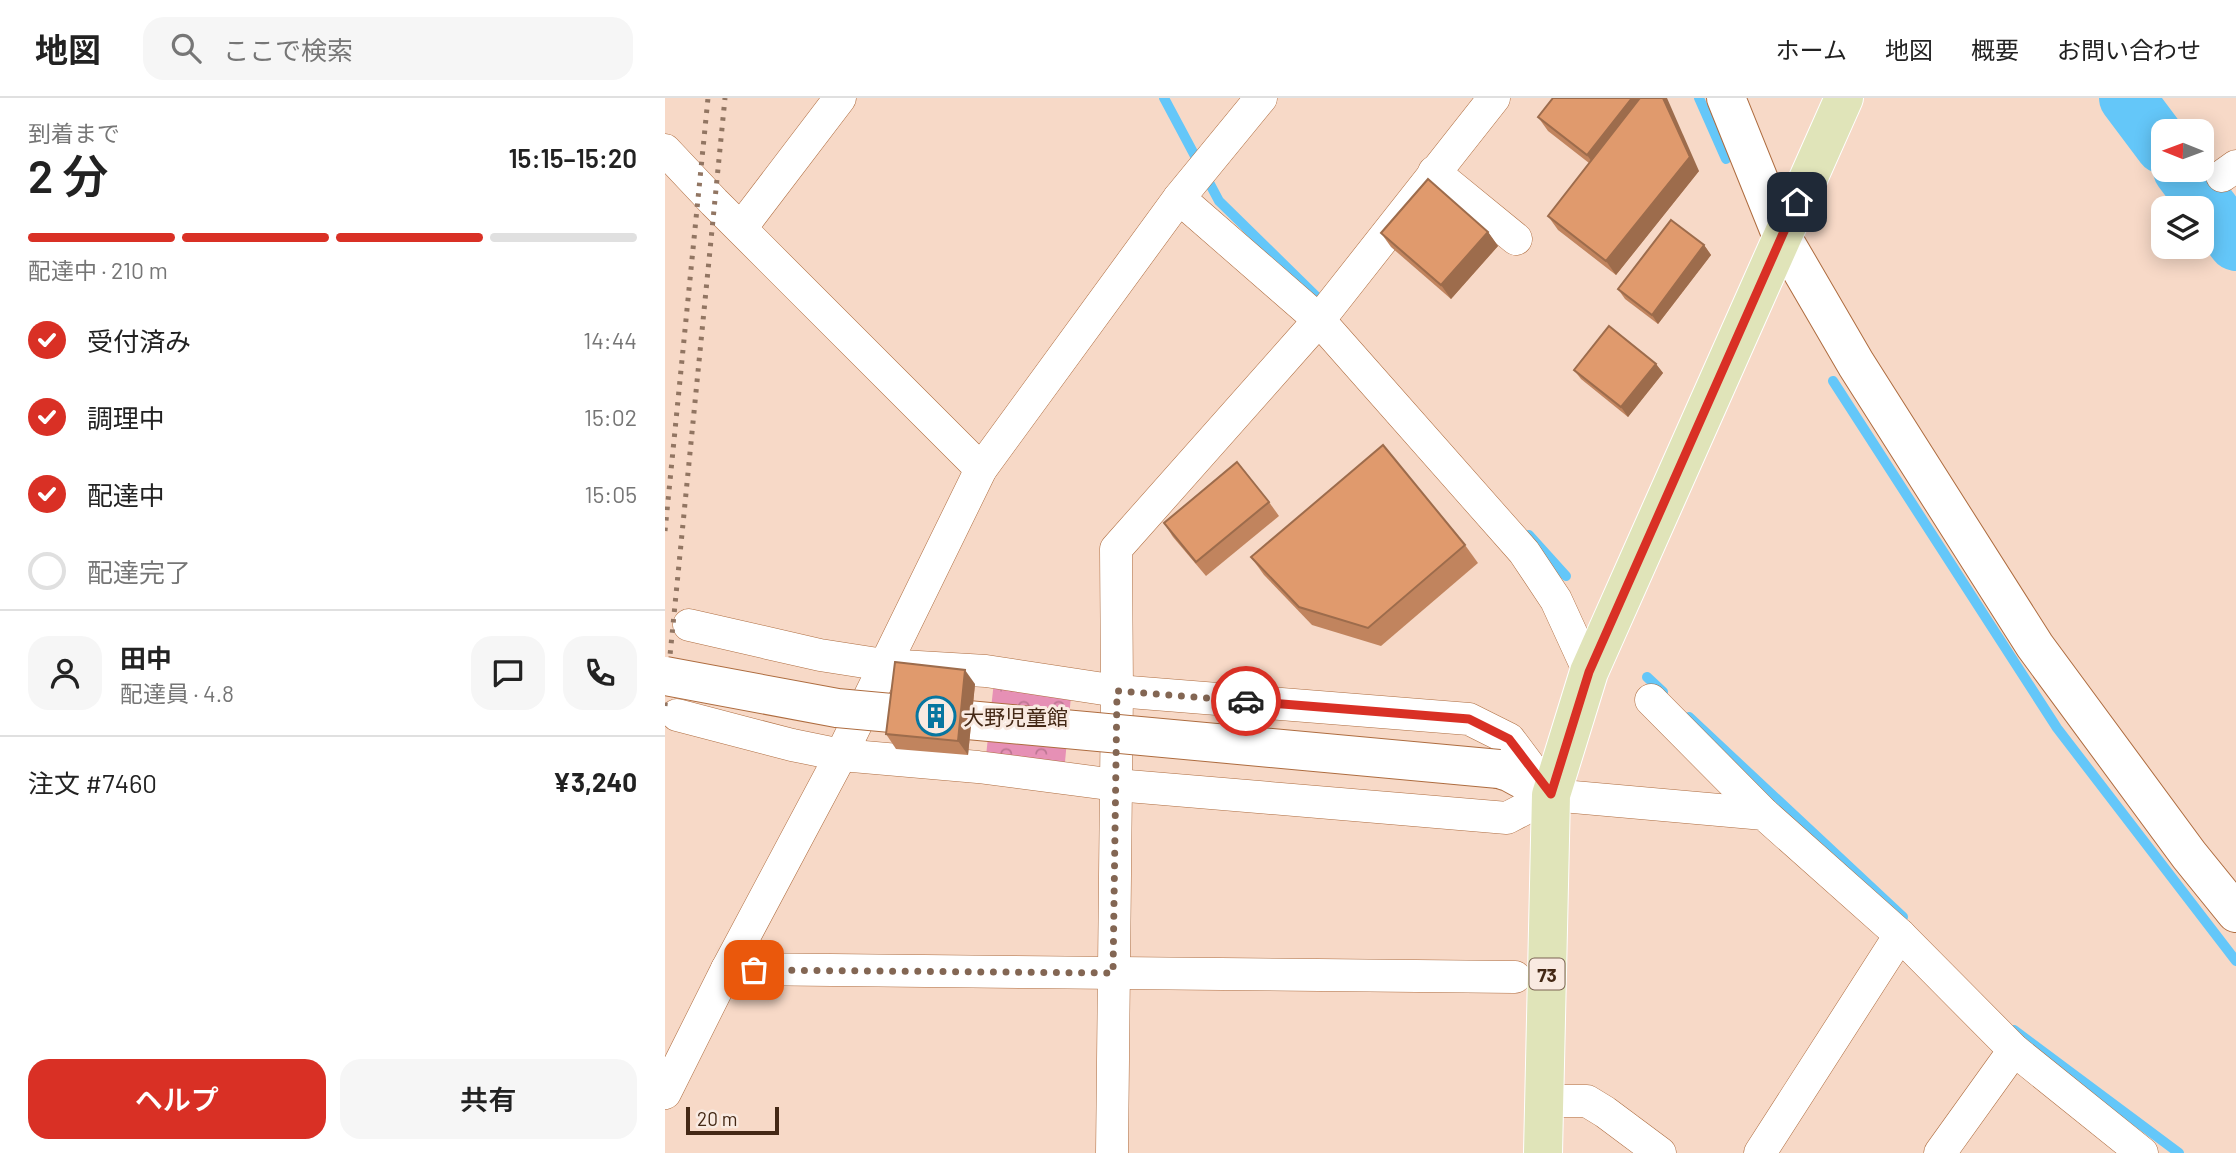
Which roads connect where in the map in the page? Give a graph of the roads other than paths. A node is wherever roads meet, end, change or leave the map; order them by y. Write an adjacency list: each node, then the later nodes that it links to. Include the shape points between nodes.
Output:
1 (840, 98): 9 (street)
2 (1261, 98): 8 (street)
3 (1494, 98): 7 (street)
4 (1726, 98): 10 (street)
5 (1844, 98): 10 (main road, 73)
6 (665, 150): 9 (street)
7 (1433, 172): 11 (street); 12 (street)
8 (1179, 198): 12 (street); 13 (street)
9 (741, 229): 13 (street)
10 (1782, 237): 16 (main road, 73); 25 (street, via 1856,364 2035,646)
11 (1516, 239)
12 (1319, 320): 16 (street, via 1524,552 1556,600); 18 (street, via 1115,550)
13 (981, 468): 15 (street)
14 (689, 625): 15 (street)
15 (884, 665): 18 (street, via 986,671); 21 (street)
16 (1589, 672): 23 (main road, 73)
17 (665, 676): 23 (street, bridge, via 837,708 1499,769)
18 (1117, 691): 22 (street); 23 (street, via 1469,719 1509,739)
19 (1651, 700): 24 (street)
20 (677, 716): 21 (street)
21 (841, 755): 22 (street); 27 (street)
22 (1117, 785): 23 (street, via 1507,818); 28 (street)
23 (1551, 794): 24 (street); 32 (main road, 73)
24 (1764, 814): 26 (street)
25 (2236, 913)
26 (1900, 935): 30 (street); 36 (street)
27 (727, 970): 28 (street); 31 (street)
28 (1113, 973): 29 (street); 33 (street)
29 (1515, 978)
30 (2014, 1050): 37 (street); 38 (street)
31 (665, 1093)
32 (1544, 1101): 34 (main road, 73); 35 (street, via 1587,1101)
33 (1112, 1153)
34 (1543, 1153)
35 (1660, 1153)
36 (1760, 1153)
37 (1940, 1153)
38 (2142, 1153)

